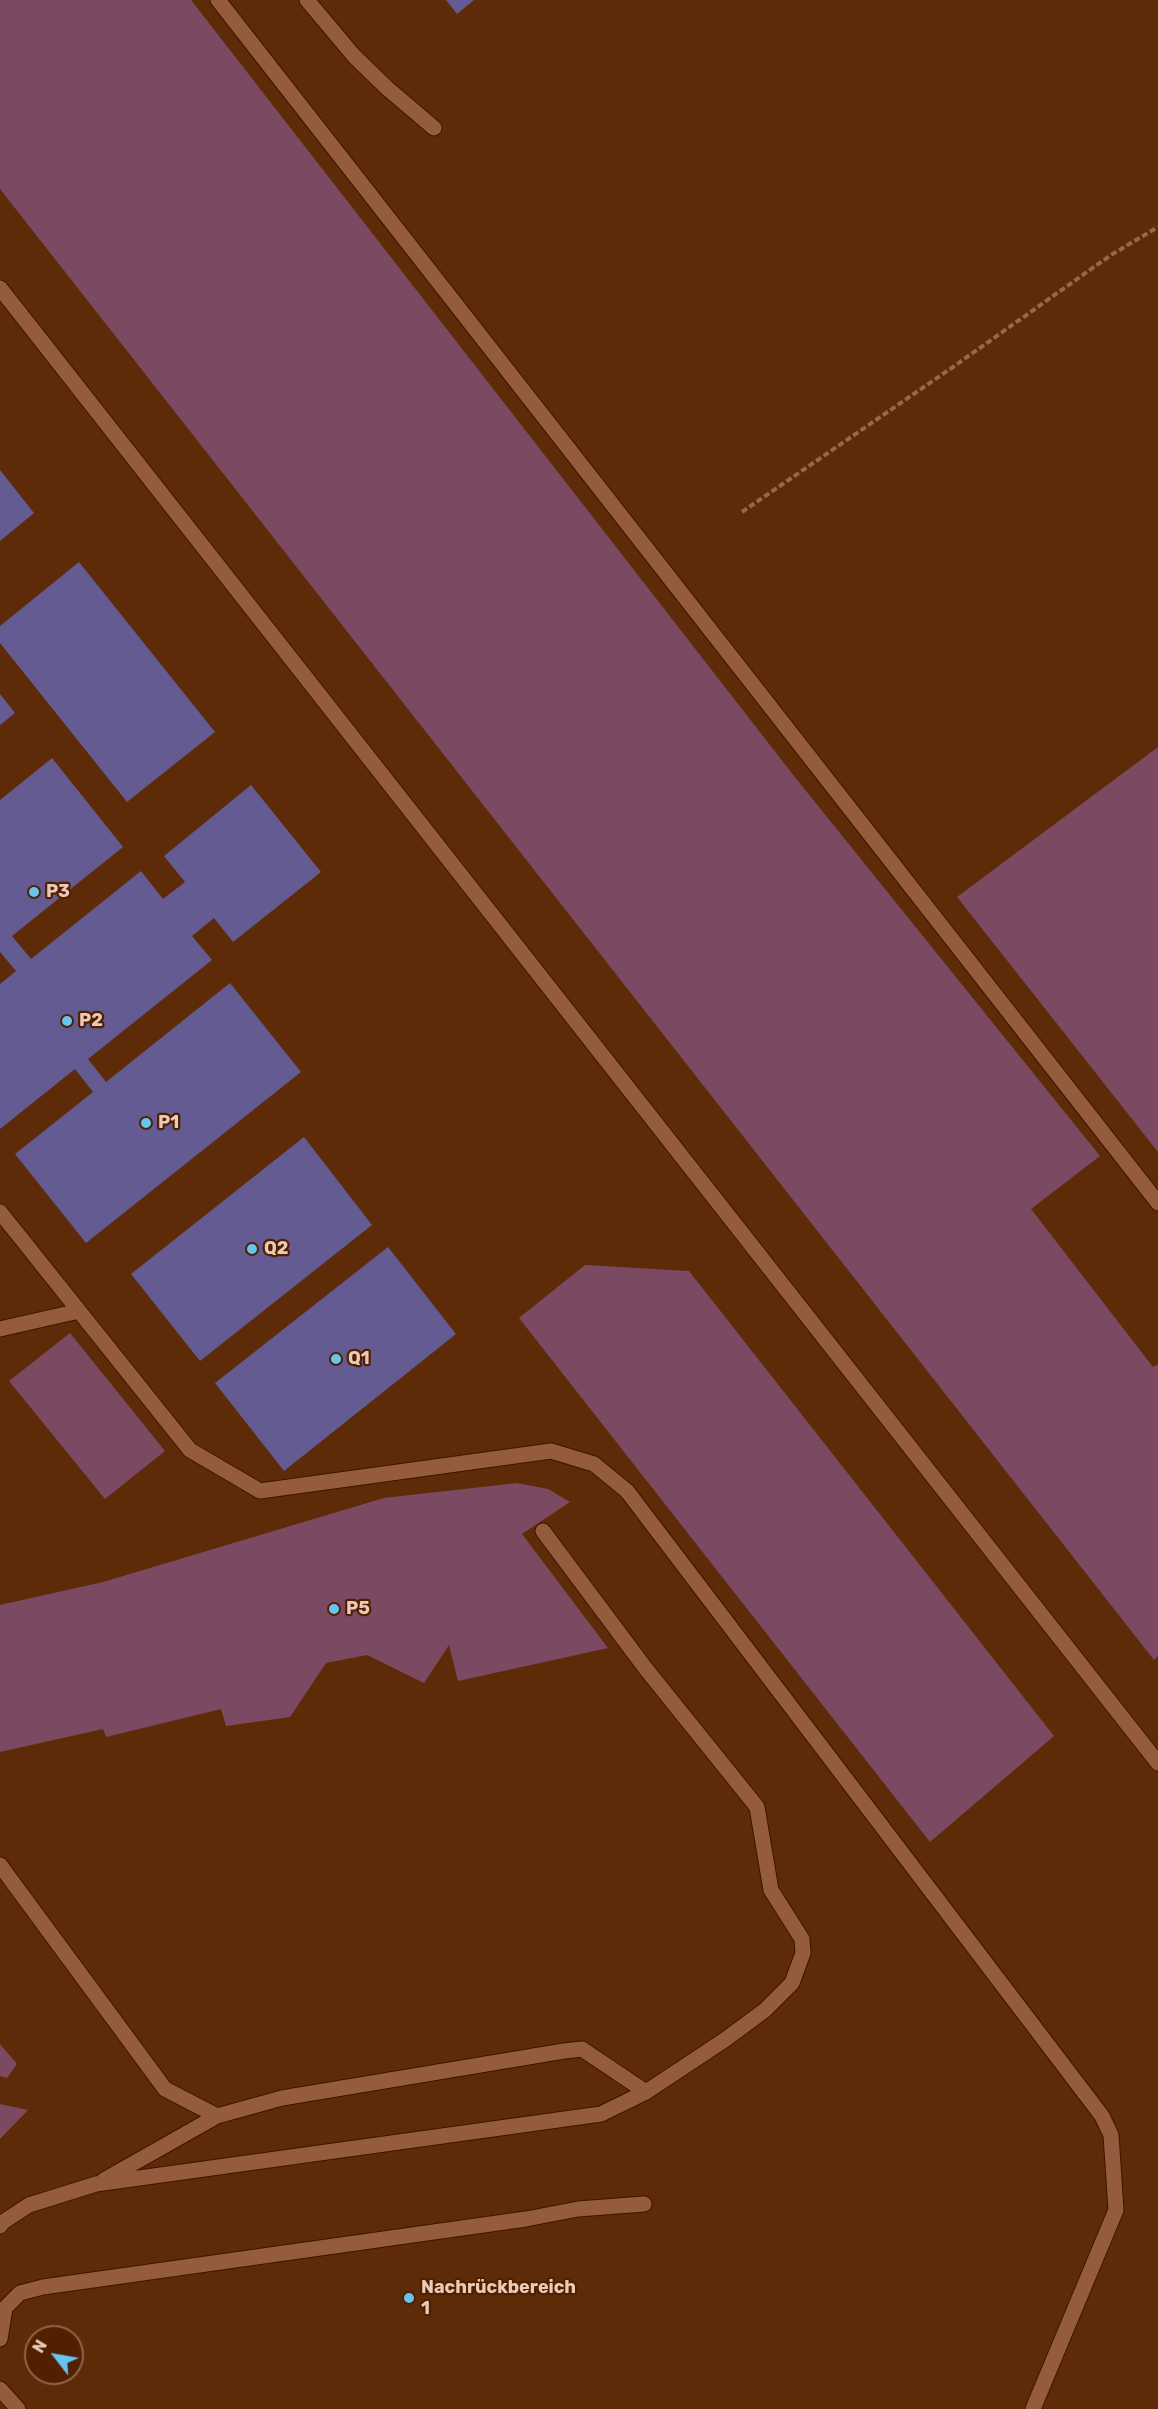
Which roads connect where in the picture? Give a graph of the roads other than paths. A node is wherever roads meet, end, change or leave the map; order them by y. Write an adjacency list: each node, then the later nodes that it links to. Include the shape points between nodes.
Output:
1 (218, 0): 5 (lane)
2 (307, 0): 3 (lane, via 354,56)
3 (434, 128)
4 (0, 288): 10 (lane)
5 (1158, 1203)
6 (0, 1212): 7 (lane)
7 (79, 1311): 8 (lane); 20 (lane, via 190,1450 260,1491 551,1452 594,1464 627,1491 1102,2116 1112,2135 1116,2210)
8 (0, 1329)
9 (543, 1531): 12 (lane, via 646,1669 757,1807 771,1890 802,1939 803,1953 792,1983 765,2010)
10 (1158, 1763)
11 (0, 1865): 13 (lane, via 165,2089)
12 (646, 2092): 13 (lane, via 582,2049 282,2098); 14 (lane, via 601,2114)
13 (217, 2116): 14 (lane)
14 (96, 2184): 16 (lane, via 29,2205)
15 (644, 2204): 17 (lane, via 578,2209 43,2287 20,2293 5,2308)
16 (0, 2226)
17 (0, 2339)
18 (0, 2389): 19 (lane)
19 (18, 2409)
20 (1033, 2409)

